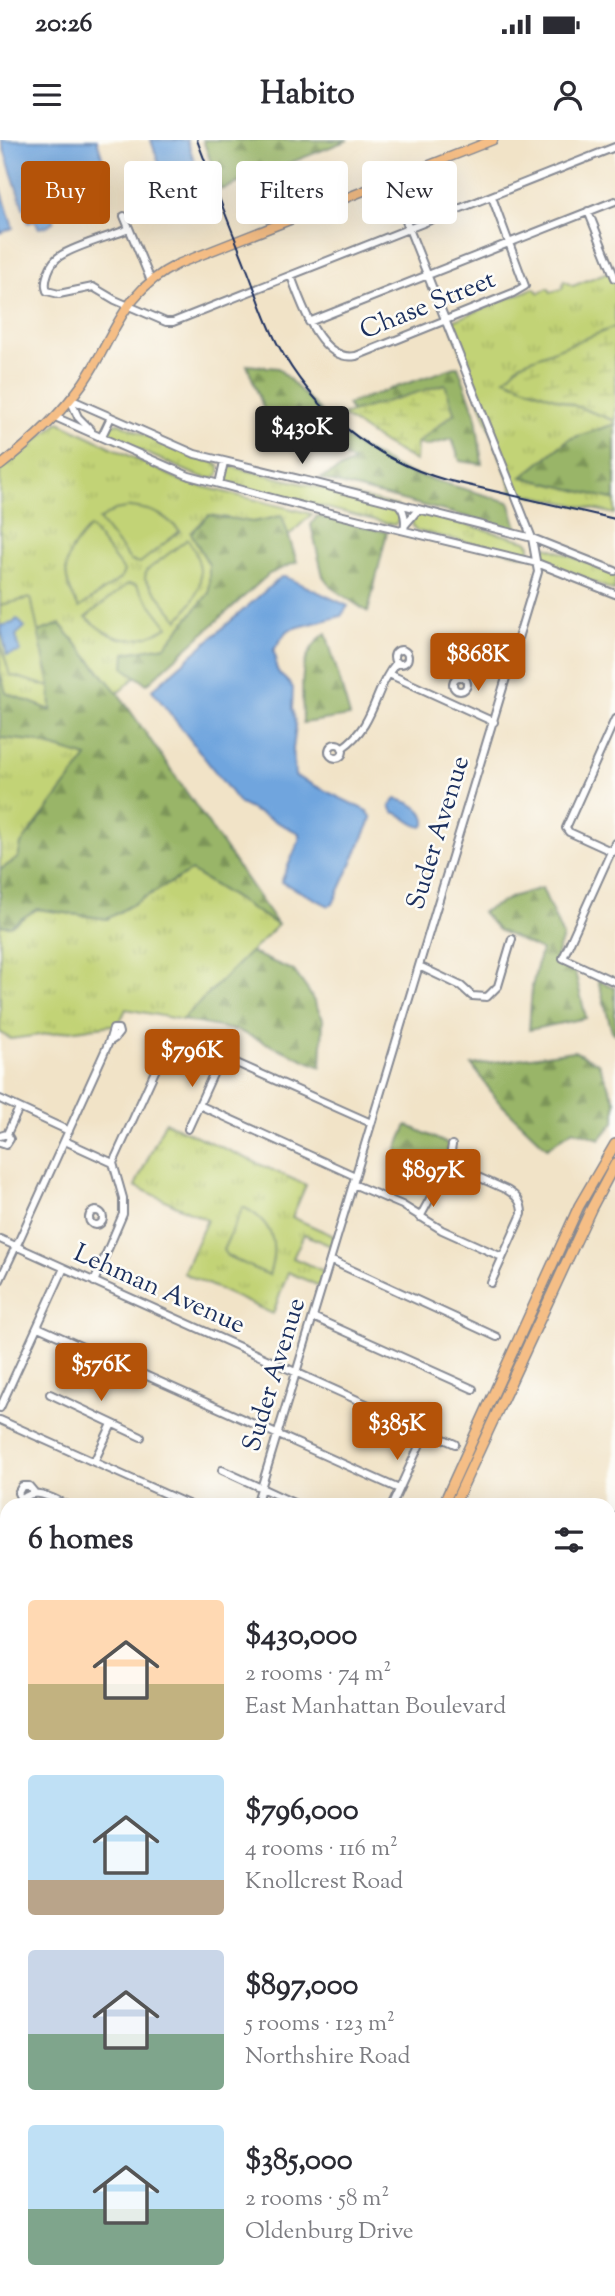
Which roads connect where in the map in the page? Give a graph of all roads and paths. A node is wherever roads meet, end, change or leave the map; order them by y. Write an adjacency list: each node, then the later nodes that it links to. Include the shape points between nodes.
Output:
1 (493, 140): 3 (main road)
2 (615, 147): 5 (street)
3 (440, 161)
4 (362, 192): 18 (main road, via 178,264)
5 (492, 197): 11 (street); 12 (street)
6 (615, 201): 7 (street)
7 (588, 211): 12 (street); 14 (street)
8 (127, 224): 10 (street)
9 (407, 224): 11 (street, Suder Avenue)
10 (129, 229): 18 (street); 19 (street, via 57,257 45,284 47,291 55,294 93,287)
11 (409, 230): 15 (street, Suder Avenue); 16 (street)
12 (509, 242): 15 (street); 20 (street, Chase Street, via 525,286)
13 (615, 253): 14 (street)
14 (607, 256): 17 (street)
15 (427, 275): 20 (street, Suder Avenue); 21 (street)
16 (291, 276): 19 (street, via 173,322); 21 (street)
17 (615, 278)
18 (151, 281): 19 (main road)
19 (128, 305): 22 (main road)
20 (445, 320): 21 (street, Chase Street, via 344,357 329,347); 32 (street, Suder Avenue)
21 (309, 322)
22 (70, 399): 23 (main road); 24 (street); 25 (street, via 78,417)
23 (55, 417): 25 (street); 27 (main road)
24 (111, 417): 25 (street); 26 (street, via 191,453)
25 (102, 436): 28 (street, via 189,476)
26 (225, 462): 28 (street); 29 (street)
27 (0, 466)
28 (219, 484): 31 (street)
29 (398, 504): 30 (street); 31 (street)
30 (424, 510): 31 (street, via 416,512); 32 (street)
31 (405, 528): 33 (street)
32 (532, 538): 33 (street, Suder Avenue); 34 (street)
33 (537, 563): 35 (street); 41 (street, Suder Avenue, via 535,586)
34 (615, 571)
35 (615, 594)
36 (397, 662): 37 (street)
37 (389, 674): 39 (street); 42 (street, via 362,729)
38 (457, 690): 39 (street)
39 (452, 702): 41 (street)
40 (615, 720): 44 (street, via 566,828)
41 (494, 722): 46 (street, Suder Avenue)
42 (342, 748)
43 (615, 843): 44 (street)
44 (613, 852): 48 (street, via 563,958)
45 (512, 939): 46 (street, via 498,986 482,998)
46 (419, 966): 54 (street, Suder Avenue)
47 (615, 972): 48 (street)
48 (613, 981)
49 (109, 1041): 56 (street)
50 (220, 1059): 52 (street); 54 (street, via 244,1065); 62 (street, via 177,1049 168,1052)
51 (0, 1099): 53 (street)
52 (199, 1105): 55 (street); 65 (street)
53 (19, 1108): 56 (street); 57 (street)
54 (371, 1123): 65 (street, Suder Avenue)
55 (188, 1129)
56 (69, 1131): 58 (street)
57 (3, 1135): 59 (street, via 10,1137 10,1142)
58 (65, 1141): 62 (street); 70 (street)
59 (0, 1143)
60 (615, 1144): 100 (highway, via 576,1214)
61 (452, 1145): 63 (street)
62 (113, 1163): 68 (street, via 124,1202)
63 (449, 1164): 66 (street); 71 (street, via 519,1200 522,1214)
64 (615, 1164): 101 (highway)
65 (354, 1180): 66 (street); 72 (street, Suder Avenue)
66 (419, 1217): 71 (street)
67 (102, 1220): 68 (street)
68 (118, 1228): 75 (street)
69 (0, 1239): 70 (street, Lehman Avenue)
70 (16, 1247): 73 (street, Lehman Avenue); 74 (street)
71 (502, 1257): 76 (street)
72 (330, 1260): 77 (street, Suder Avenue); 79 (street)
73 (64, 1268): 75 (street, Lehman Avenue); 78 (street)
74 (0, 1280)
75 (94, 1282): 80 (street, Lehman Avenue)
76 (491, 1283)
77 (313, 1317): 80 (street, Suder Avenue); 81 (street)
78 (38, 1327): 83 (street); 87 (street)
79 (497, 1336)
80 (296, 1373): 86 (street, Lehman Avenue); 87 (street, Suder Avenue)
81 (472, 1389)
82 (50, 1394): 85 (street)
83 (0, 1409)
84 (0, 1420): 90 (street)
85 (112, 1424): 88 (street); 90 (street)
86 (426, 1431): 89 (street, Lehman Avenue); 93 (street)
87 (277, 1435): 92 (street, Suder Avenue); 93 (street)
88 (141, 1437)
89 (455, 1444)
90 (94, 1462): 96 (street)
91 (222, 1470): 92 (street)
92 (261, 1489): 97 (street, Suder Avenue); 98 (street)
93 (399, 1489): 99 (street)
94 (25, 1498): 95 (street, via 31,1493)
95 (52, 1498)
96 (174, 1498)
97 (258, 1498)
98 (282, 1498)
99 (395, 1498)
100 (446, 1498)
101 (457, 1498)

